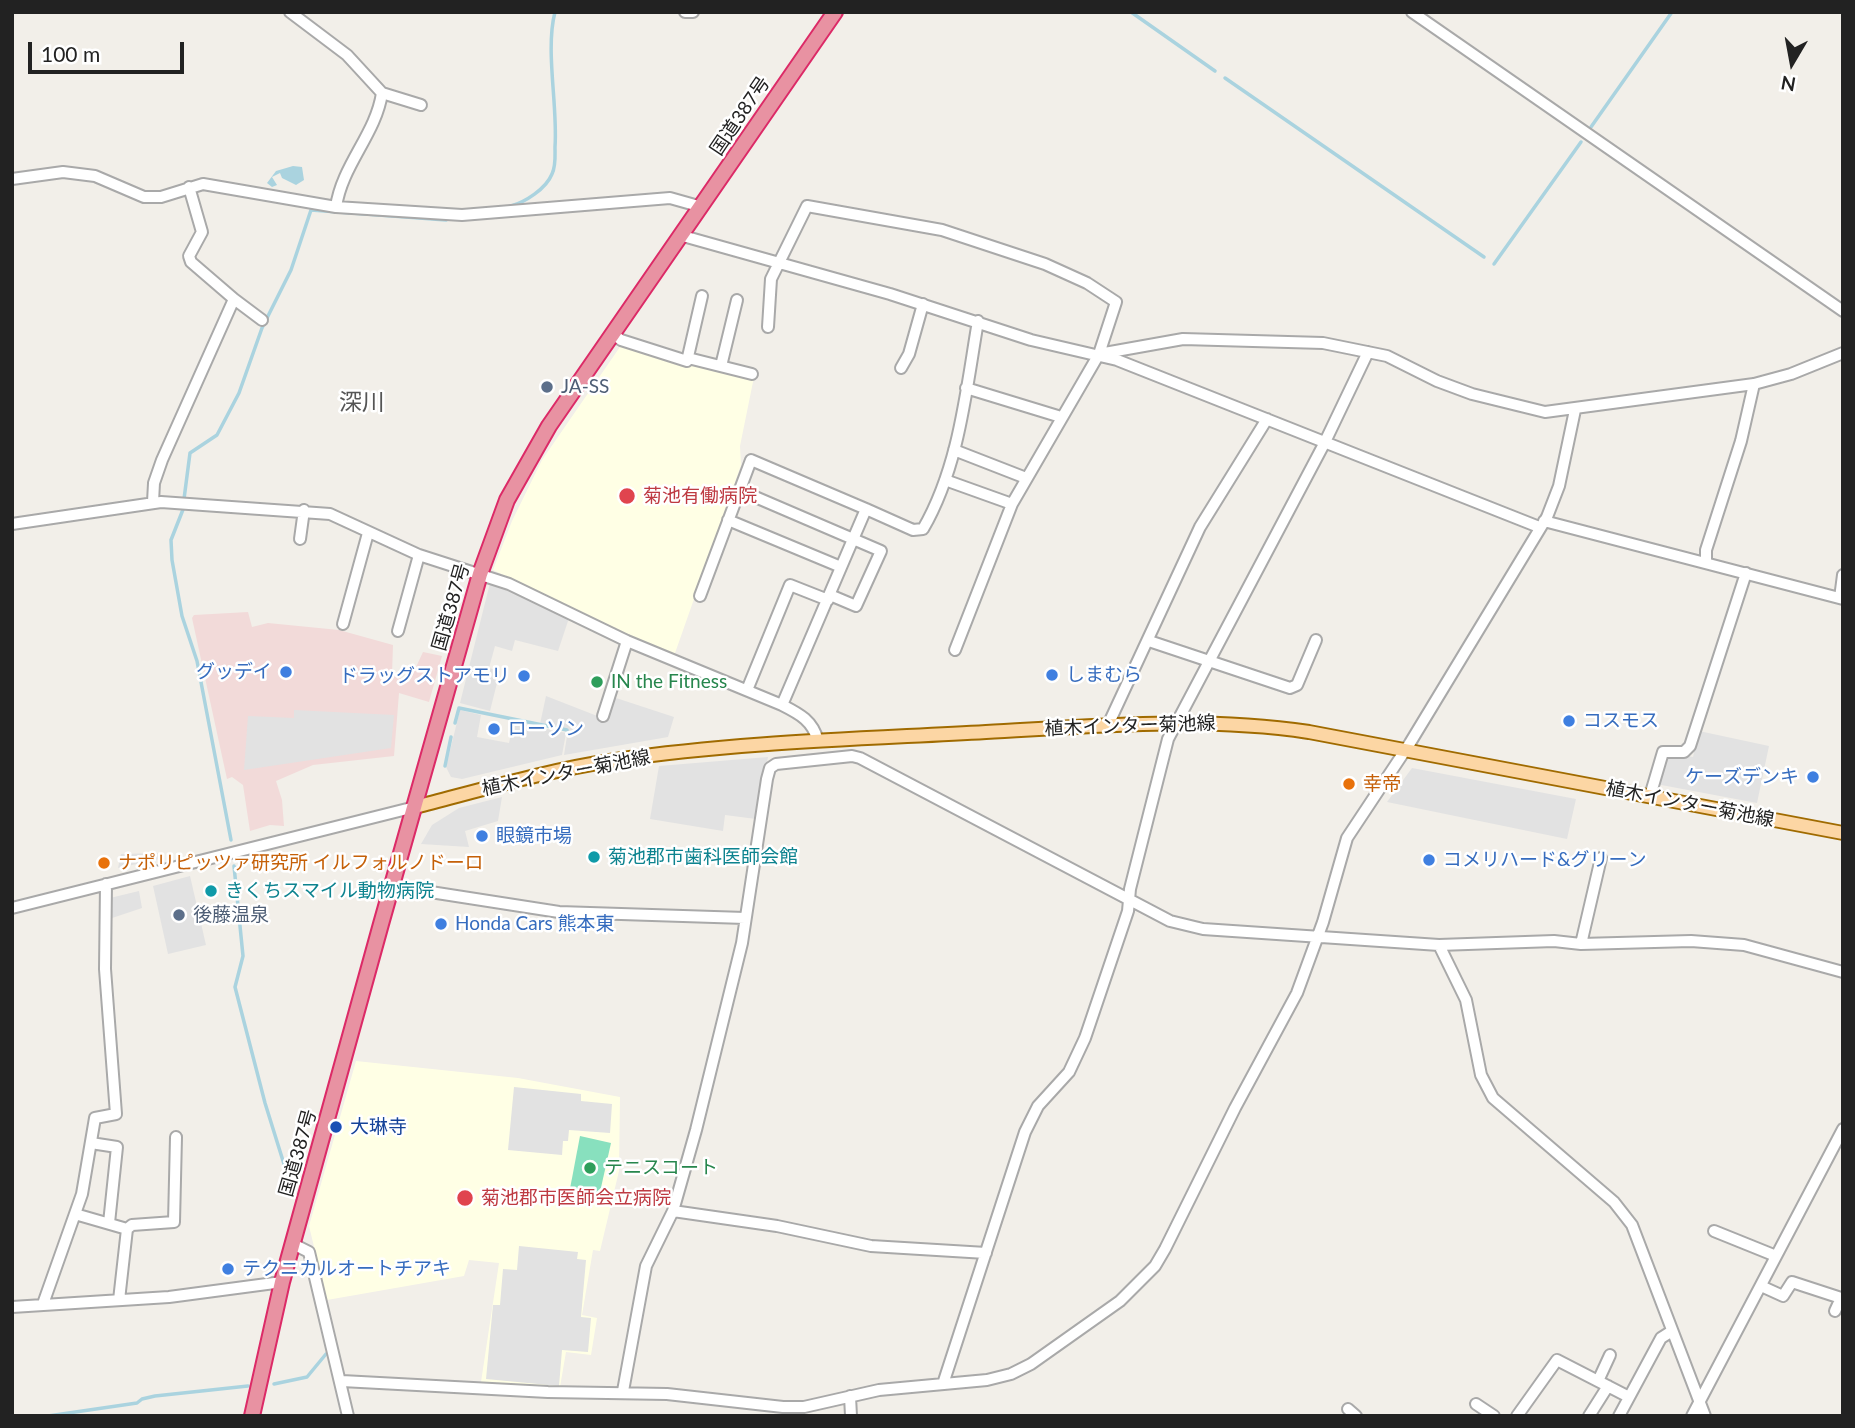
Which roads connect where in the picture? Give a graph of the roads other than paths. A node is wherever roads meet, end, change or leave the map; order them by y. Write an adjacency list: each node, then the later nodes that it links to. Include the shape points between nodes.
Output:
1 (290, 12): 6 (street, via 347,55)
2 (685, 12): 3 (street)
3 (693, 12)
4 (835, 12): 11 (highway, 国道387号)
5 (1412, 12): 18 (street)
6 (382, 93): 7 (street); 10 (street, via 343,180)
7 (421, 105)
8 (12, 179): 9 (street, via 54,172 85,174 153,198)
9 (189, 187): 10 (street, via 203,184); 15 (street, via 202,232 189,256 191,262)
10 (336, 207): 11 (street, via 475,215 670,198)
11 (702, 207): 12 (highway, 国道387号)
12 (683, 236): 13 (street); 22 (highway, 国道387号)
13 (780, 264): 17 (street); 21 (street, via 768,293); 25 (street, via 807,206 943,230 1045,264 1116,302)
14 (702, 296): 26 (street)
15 (234, 299): 19 (street); 40 (street, via 162,460)
16 (737, 300): 27 (street)
17 (923, 304): 20 (street); 28 (street)
18 (1843, 311)
19 (262, 320)
20 (978, 321): 25 (street, via 1031,340); 31 (street)
21 (768, 327)
22 (613, 334): 26 (street); 54 (highway, 国道387号, via 528,461 507,500)
23 (1368, 352): 25 (street, via 1323,343 1183,339); 32 (street, via 1472,394 1545,412); 35 (street)
24 (1843, 353): 30 (street)
25 (1099, 354): 33 (street); 34 (street)
26 (688, 358): 27 (street)
27 (721, 366): 29 (street)
28 (901, 368)
29 (752, 374)
30 (1754, 384): 32 (street); 51 (street)
31 (966, 388): 33 (street); 36 (street)
32 (1575, 410): 46 (street, via 1559,486)
33 (1060, 417): 37 (street)
34 (1267, 419): 35 (street); 63 (street, via 1200,527)
35 (1325, 444): 46 (street); 65 (street)
36 (954, 450): 37 (street); 38 (street)
37 (1027, 478): 41 (street)
38 (945, 480): 41 (street); 42 (street, via 923,529 913,530)
39 (739, 490): 42 (street, via 751,460); 44 (street); 48 (street)
40 (153, 502): 43 (street); 45 (street)
41 (1012, 504): 64 (street)
42 (866, 509): 48 (street)
43 (304, 510): 47 (street, via 330,514); 49 (street)
44 (727, 520): 52 (street); 56 (street)
45 (12, 524)
46 (1542, 524): 51 (street); 73 (street)
47 (368, 533): 50 (street); 59 (street)
48 (853, 538): 52 (street); 57 (street, via 881,551 856,606)
49 (300, 539)
50 (419, 555): 54 (street); 60 (street)
51 (1706, 563): 53 (street)
52 (841, 567): 57 (street)
53 (1746, 573): 58 (street); 75 (street, via 1689,750 1663,752)
54 (480, 574): 62 (street); 76 (highway, 国道387号)
55 (1843, 575): 58 (street)
56 (701, 596)
57 (829, 598): 66 (street, via 790,585); 67 (street)
58 (1841, 598)
59 (342, 624)
60 (398, 631)
61 (1316, 640): 65 (street, via 1297,685 1290,688)
62 (627, 641): 66 (street); 68 (street)
63 (1149, 641): 65 (street); 70 (street)
64 (955, 649)
65 (1209, 660): 69 (street)
66 (747, 690): 67 (street)
67 (782, 705): 72 (street, via 804,717)
68 (603, 716)
69 (1175, 721): 70 (main road, 植木インター菊池線); 73 (main road, 植木インター菊池線, via 1277,727); 81 (street, via 1159,766)
70 (1108, 725): 71 (main road, 植木インター菊池線)
71 (841, 740): 72 (main road, 植木インター菊池線); 74 (street)
72 (818, 741): 76 (main road, 植木インター菊池線, via 615,760)
73 (1404, 751): 75 (main road, 植木インター菊池線); 84 (street, via 1347,838)
74 (852, 756): 81 (street); 83 (street, via 785,762 770,768)
75 (1650, 796): 77 (main road, 植木インター菊池線)
76 (415, 807): 79 (street); 80 (highway, 国道387号)
77 (1843, 833)
78 (1601, 858): 85 (street)
79 (106, 884): 82 (street); 90 (street, via 105,969 116,1114 95,1118)
80 (392, 886): 83 (street, via 559,912); 96 (highway, 国道387号)
81 (1130, 898): 84 (street, via 1170,921 1203,929); 97 (street, via 1085,1038 1069,1072 1038,1106 1026,1132)
82 (12, 908)
83 (746, 918): 91 (street)
84 (1317, 936): 86 (street); 108 (street, via 1282,1026 1155,1266 1120,1301 1031,1364 987,1380)
85 (1581, 944): 86 (street); 87 (street, via 1691,941 1744,946)
86 (1439, 945): 105 (street, via 1466,1000 1486,1087 1503,1108 1625,1214)
87 (1843, 972)
88 (1843, 1129): 98 (street)
89 (176, 1137): 94 (street, via 174,1222)
90 (91, 1143): 92 (street); 93 (street, via 117,1147)
91 (673, 1211): 97 (street, via 871,1246); 110 (street, via 646,1266)
92 (75, 1214): 93 (street); 102 (street)
93 (108, 1223): 94 (street)
94 (127, 1229): 101 (street)
95 (1714, 1231): 98 (street)
96 (293, 1244): 99 (highway, 国道387号); 107 (street, via 309,1252)
97 (986, 1253): 108 (street)
98 (1776, 1256): 100 (street)
99 (282, 1282): 101 (street); 116 (highway, 国道387号)
100 (1761, 1286): 104 (street, via 1783,1296 1792,1282 1841,1298); 113 (street)
101 (119, 1300): 102 (street)
102 (43, 1304): 103 (street)
103 (12, 1307)
104 (1835, 1311)
105 (1672, 1331): 112 (street, via 1661,1338); 113 (street)
106 (1610, 1355): 109 (street)
107 (342, 1381): 110 (street, via 548,1392); 117 (street)
108 (943, 1384): 111 (street)
109 (1603, 1384): 112 (street); 120 (street, via 1557,1360); 121 (street)
110 (623, 1391): 111 (street, via 783,1407)
111 (850, 1396): 118 (street)
112 (1629, 1397): 115 (street)
113 (1700, 1401): 123 (street); 124 (street)
114 (1476, 1404): 119 (street)
115 (1621, 1412): 122 (street)
116 (252, 1416)
117 (348, 1416)
118 (851, 1416)
119 (1494, 1416)
120 (1517, 1416)
121 (1589, 1416)
122 (1635, 1416)
123 (1692, 1416)
124 (1705, 1416)

